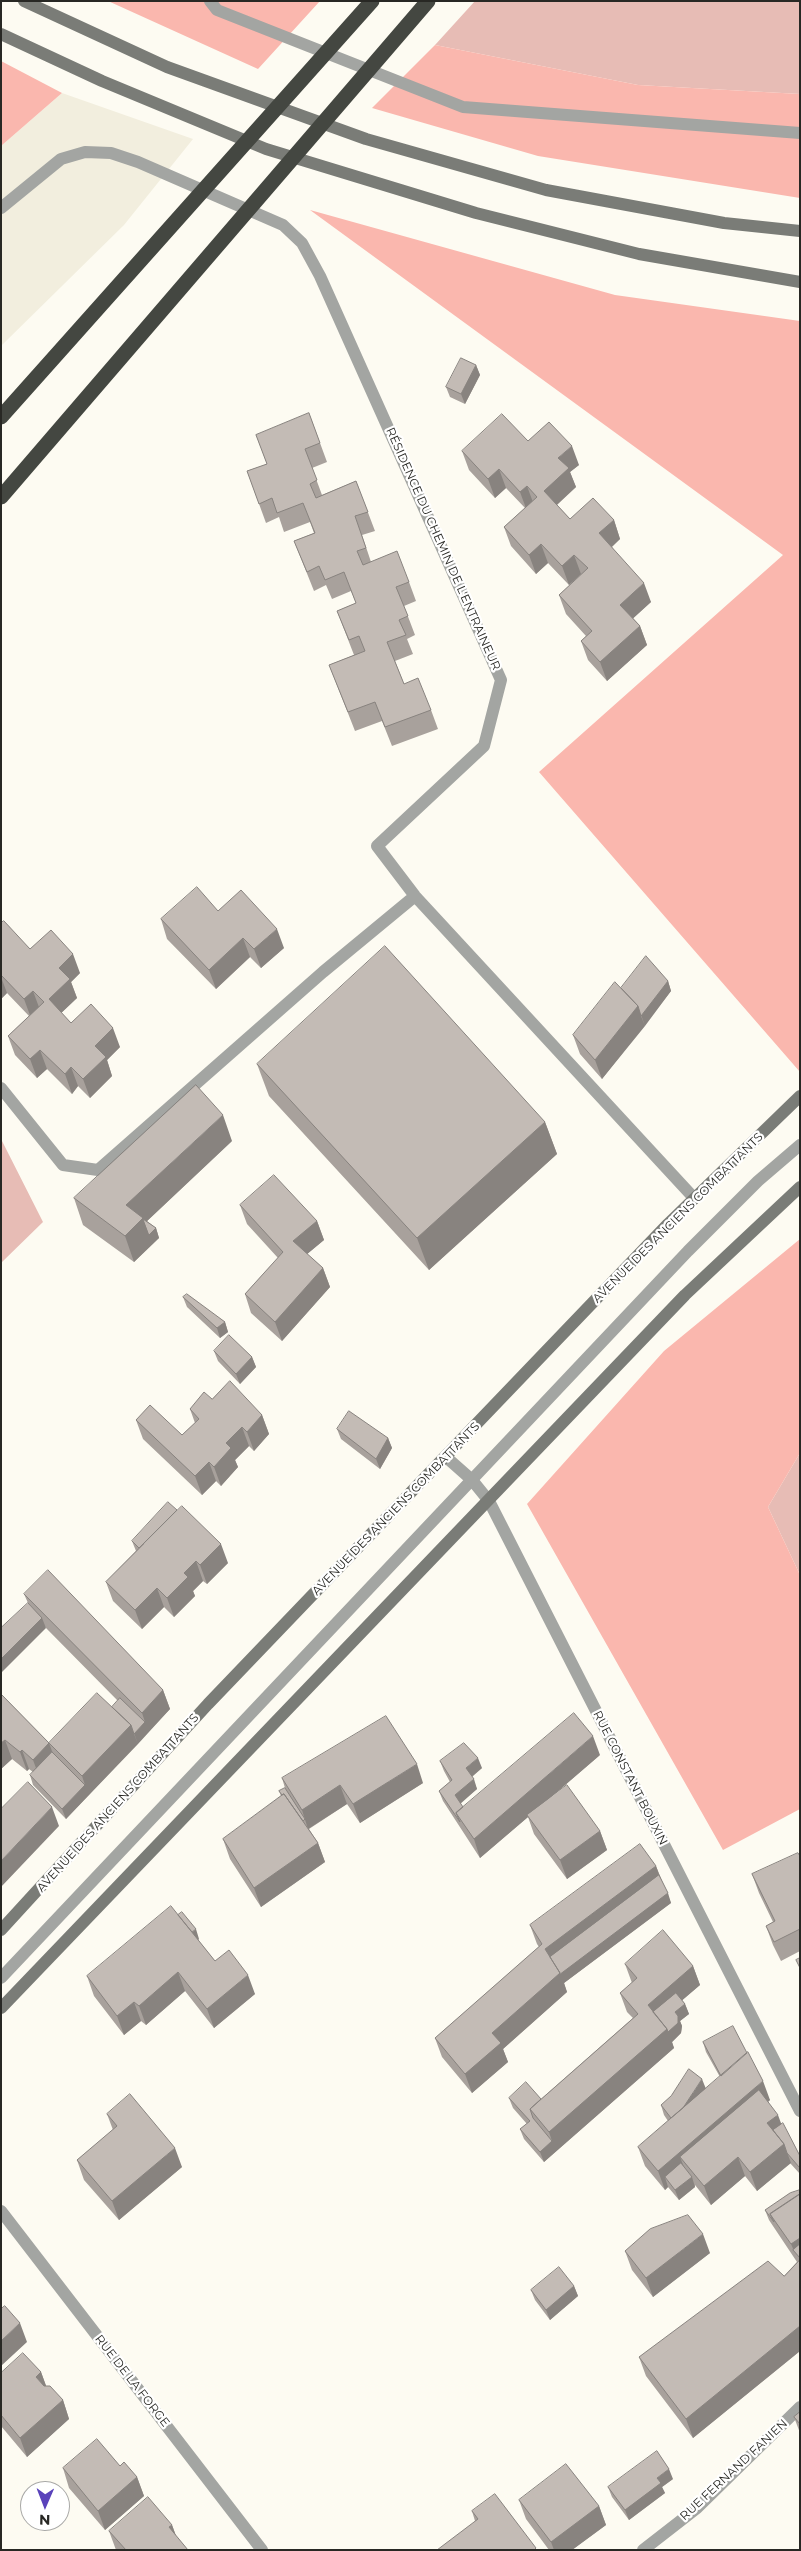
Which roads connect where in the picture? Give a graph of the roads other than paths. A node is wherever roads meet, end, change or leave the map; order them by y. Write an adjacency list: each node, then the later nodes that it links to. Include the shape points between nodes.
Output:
1 (24, 1): 8 (street, via 167,67 366,139 546,190 724,223)
2 (210, 1): 6 (street, via 217,10 463,107)
3 (372, 1): 10 (highway)
4 (428, 1): 11 (highway)
5 (1, 34): 9 (street, via 266,149 476,213 639,254)
6 (800, 133)
7 (1, 208): 12 (street, RÉSIDENCE DU CHEMIN DE L'ENTRAINEUR, via 61,159 85,152 111,153 283,225 302,243 320,276 501,680 484,746 377,846)
8 (800, 231)
9 (800, 282)
10 (1, 417)
11 (1, 497)
12 (415, 896): 13 (street, via 316,978 98,1170 63,1165); 17 (street)
13 (1, 1088)
14 (800, 1096): 17 (street, AVENUE DES ANCIENS COMBATTANTS)
15 (800, 1145): 19 (street, via 758,1181 688,1251)
16 (800, 1187): 20 (street, via 685,1295)
17 (694, 1198): 18 (street, AVENUE DES ANCIENS COMBATTANTS)
18 (446, 1457): 19 (street, RUE CONSTANT BOUXIN); 21 (street, AVENUE DES ANCIENS COMBATTANTS, via 208,1704)
19 (472, 1480): 20 (street, RUE CONSTANT BOUXIN); 22 (street)
20 (489, 1501): 23 (street); 24 (street, RUE CONSTANT BOUXIN)
21 (1, 1930)
22 (1, 1978)
23 (1, 2008)
24 (800, 2111)
25 (1, 2211): 27 (street, RUE DE LA FORGE)
26 (800, 2407): 28 (street, RUE FERNAND FANIEN, via 697,2508)
27 (262, 2550)
28 (643, 2550)

